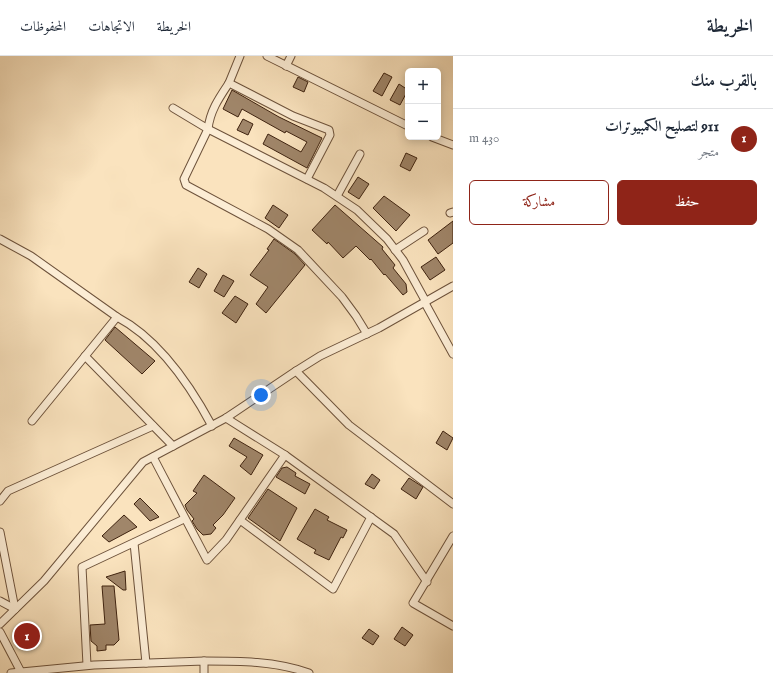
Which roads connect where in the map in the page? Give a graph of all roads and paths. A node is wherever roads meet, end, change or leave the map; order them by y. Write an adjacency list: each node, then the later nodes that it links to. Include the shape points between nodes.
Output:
1 (240, 56): 5 (street)
2 (267, 56): 4 (street)
3 (292, 56): 4 (street)
4 (286, 66): 7 (street)
5 (229, 83): 8 (street, via 214,107); 12 (street, via 293,116 329,130 330,135)
6 (173, 108): 8 (street)
7 (405, 125)
8 (208, 129): 12 (street); 20 (street, via 184,179 186,185 268,229 298,250 342,297)
9 (440, 140): 10 (street)
10 (453, 145)
11 (360, 154): 13 (street)
12 (307, 179): 13 (street)
13 (337, 196): 16 (street, via 372,223)
14 (424, 231): 16 (street)
15 (0, 239): 19 (street, via 31,256)
16 (396, 250): 18 (street)
17 (453, 286): 18 (street)
18 (426, 302): 20 (street); 21 (street)
19 (117, 317): 22 (street); 27 (street, via 129,323 165,356)
20 (367, 334): 23 (street, via 320,356)
21 (453, 354)
22 (85, 356): 25 (street); 26 (street)
23 (296, 371): 24 (street); 32 (street, via 349,425)
24 (226, 418): 27 (street); 29 (street)
25 (32, 421)
26 (153, 426): 28 (street); 31 (street, via 8,491)
27 (212, 426): 28 (street)
28 (173, 446): 30 (street)
29 (285, 455): 33 (street); 35 (street)
30 (153, 457): 34 (street); 41 (street, via 144,462 44,581)
31 (0, 500)
32 (453, 504)
33 (371, 517): 35 (street, via 333,589); 39 (street, via 394,534)
34 (184, 519): 35 (street, via 207,560); 38 (street)
35 (240, 520)
36 (0, 532): 41 (street)
37 (453, 536): 39 (street)
38 (134, 542): 46 (street); 47 (street, via 82,567)
39 (427, 582): 43 (street, via 414,603)
40 (0, 600): 41 (street)
41 (15, 609): 42 (street)
42 (0, 624)
43 (453, 626)
44 (0, 632): 48 (street)
45 (204, 661): 46 (street); 51 (street); 52 (street, via 249,661 292,667)
46 (146, 663): 47 (street)
47 (87, 666): 49 (street)
48 (21, 672): 49 (street); 50 (street)
49 (32, 672)
50 (11, 673)
51 (204, 673)
52 (309, 673)

